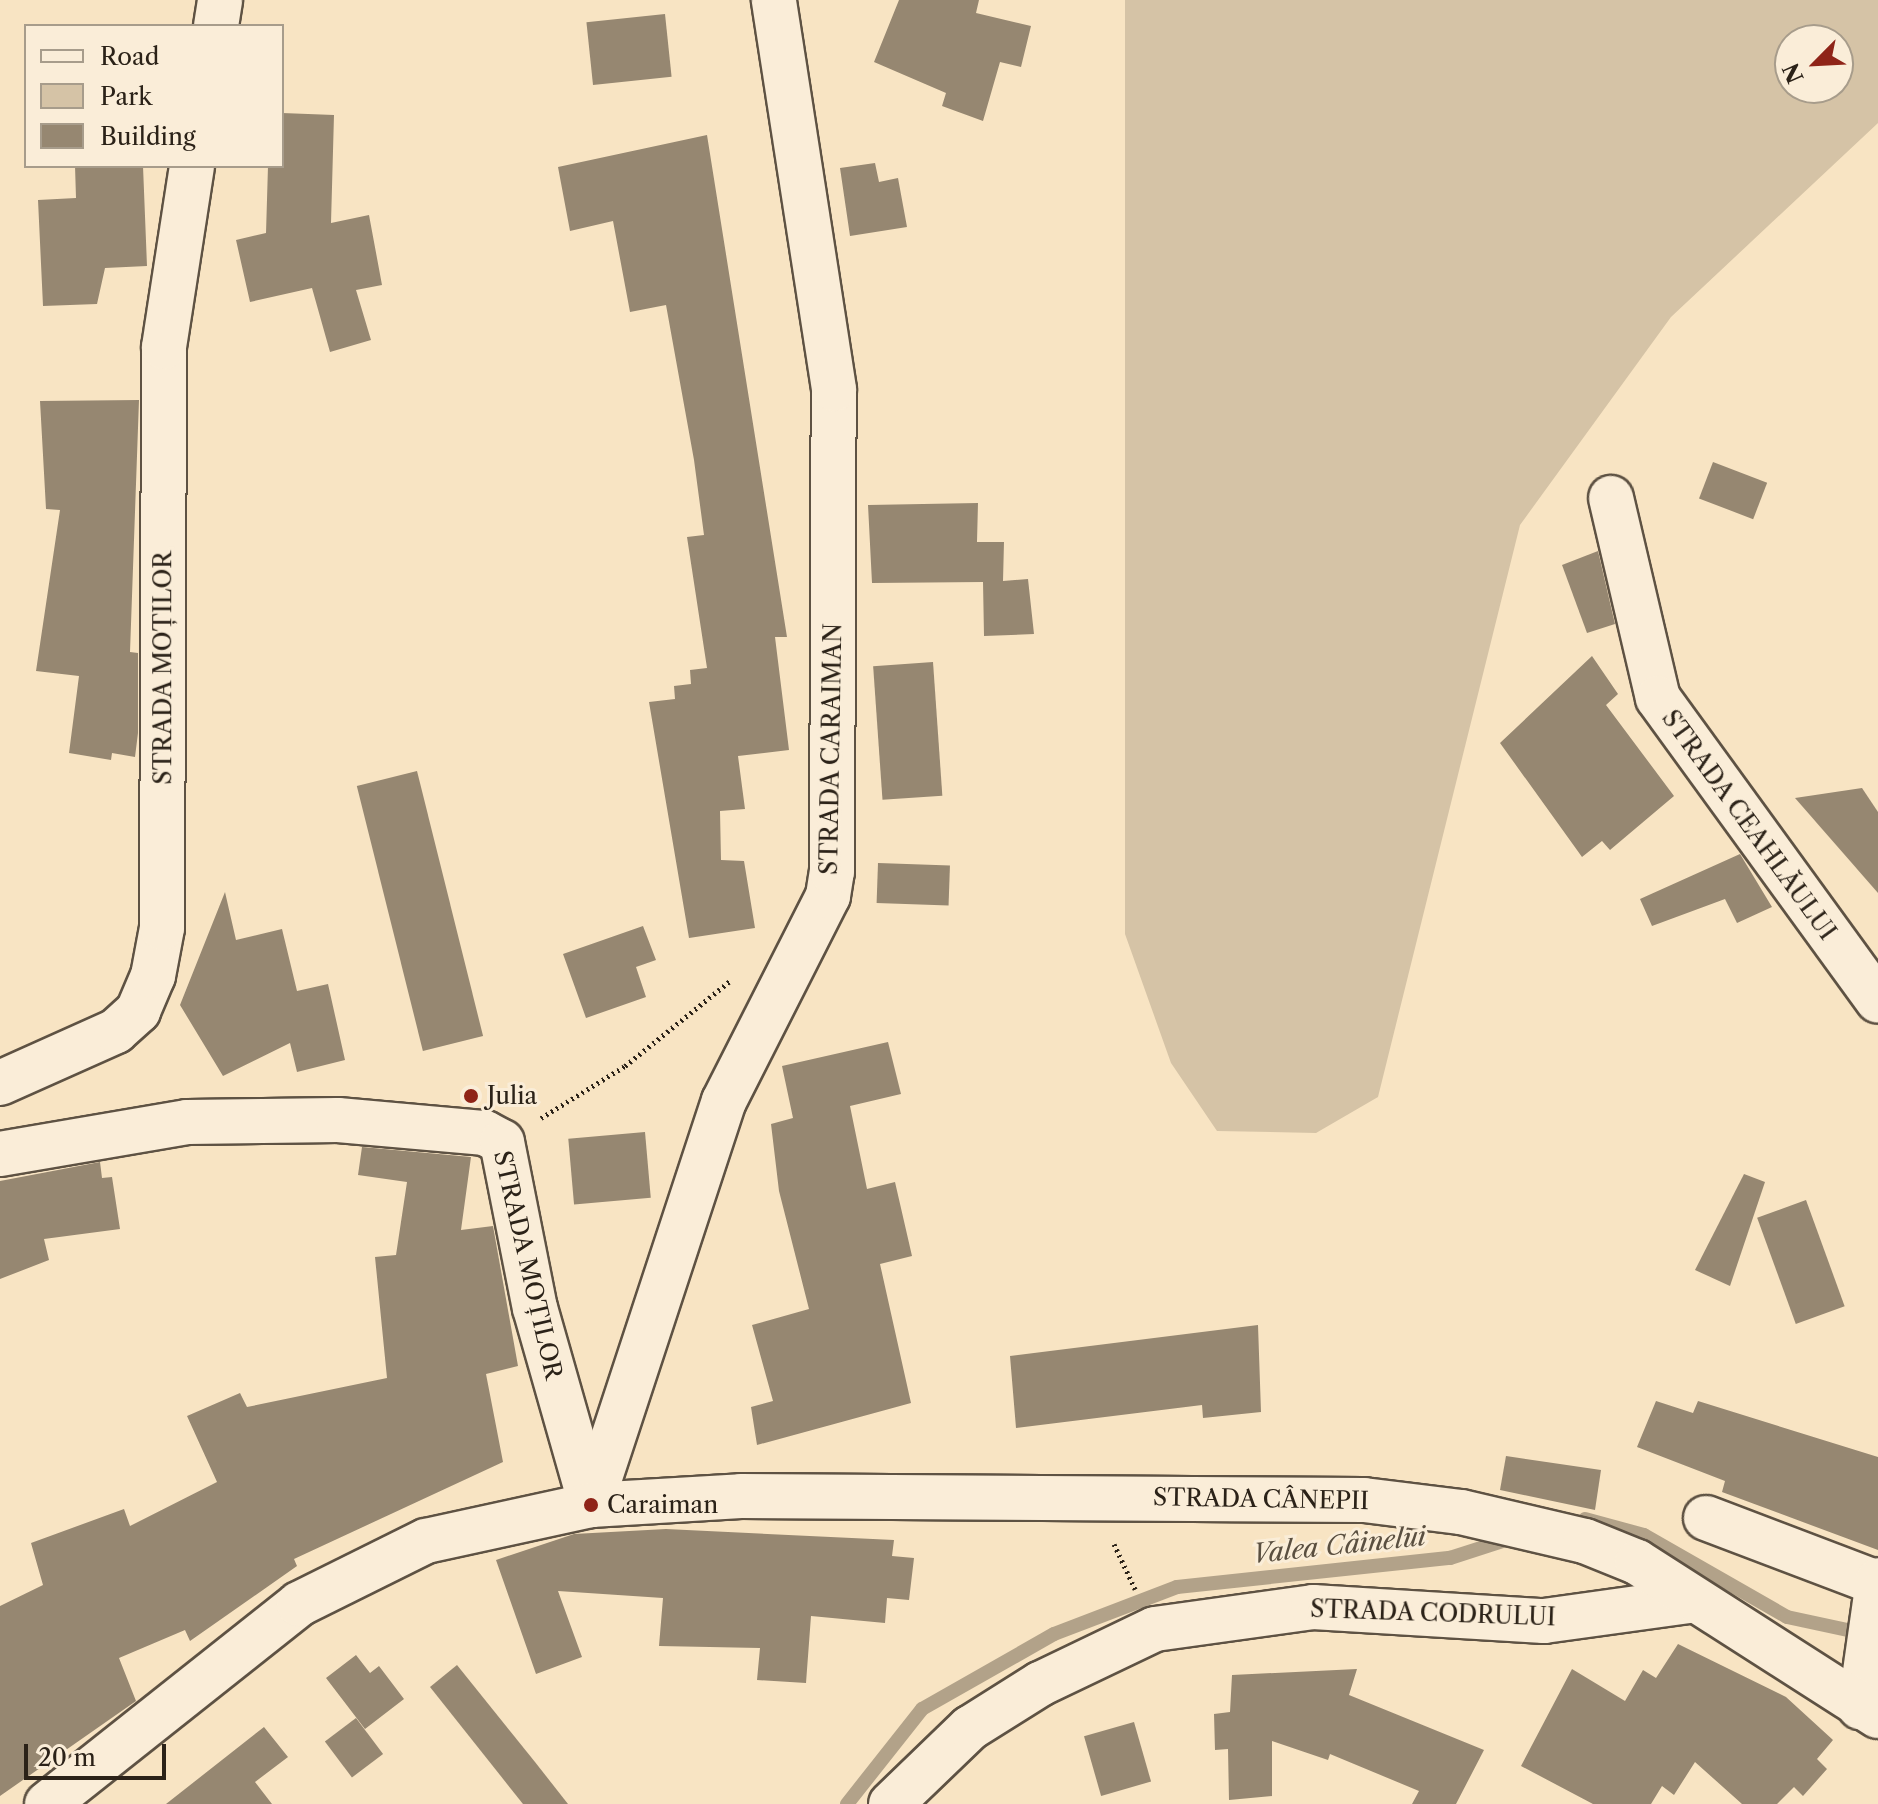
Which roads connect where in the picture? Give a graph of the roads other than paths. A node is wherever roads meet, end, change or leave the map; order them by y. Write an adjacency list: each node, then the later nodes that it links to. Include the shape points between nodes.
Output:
1 (220, 0): 3 (street)
2 (774, 0): 9 (street, STRADA CARAIMAN, via 834,389 832,872 828,896 718,1115)
3 (216, 24)
4 (192, 168): 7 (street, STRADA MOȚILOR, via 164,347 162,928 153,976 138,1011 116,1031)
5 (1611, 498): 6 (street, STRADA CEAHLĂULUI, via 1651,675 1669,719)
6 (1878, 1001)
7 (0, 1083)
8 (0, 1154): 9 (street, STRADA MOȚILOR, via 187,1122 338,1120 485,1133 502,1142 535,1308)
9 (591, 1505): 12 (street, STRADA CÂNEPII, via 1060,1494 1364,1500 1461,1512 1585,1541 1637,1562); 14 (street, STRADA CÂNEPII, via 426,1541 299,1604)
10 (1706, 1518): 11 (street)
11 (1877, 1581): 13 (street)
12 (1695, 1600): 13 (street, STRADA CÂNEPII); 15 (street, STRADA CODRULUI, via 1544,1621 1313,1607 1155,1629 1040,1684 970,1728)
13 (1869, 1712)
14 (47, 1804)
15 (891, 1804)

